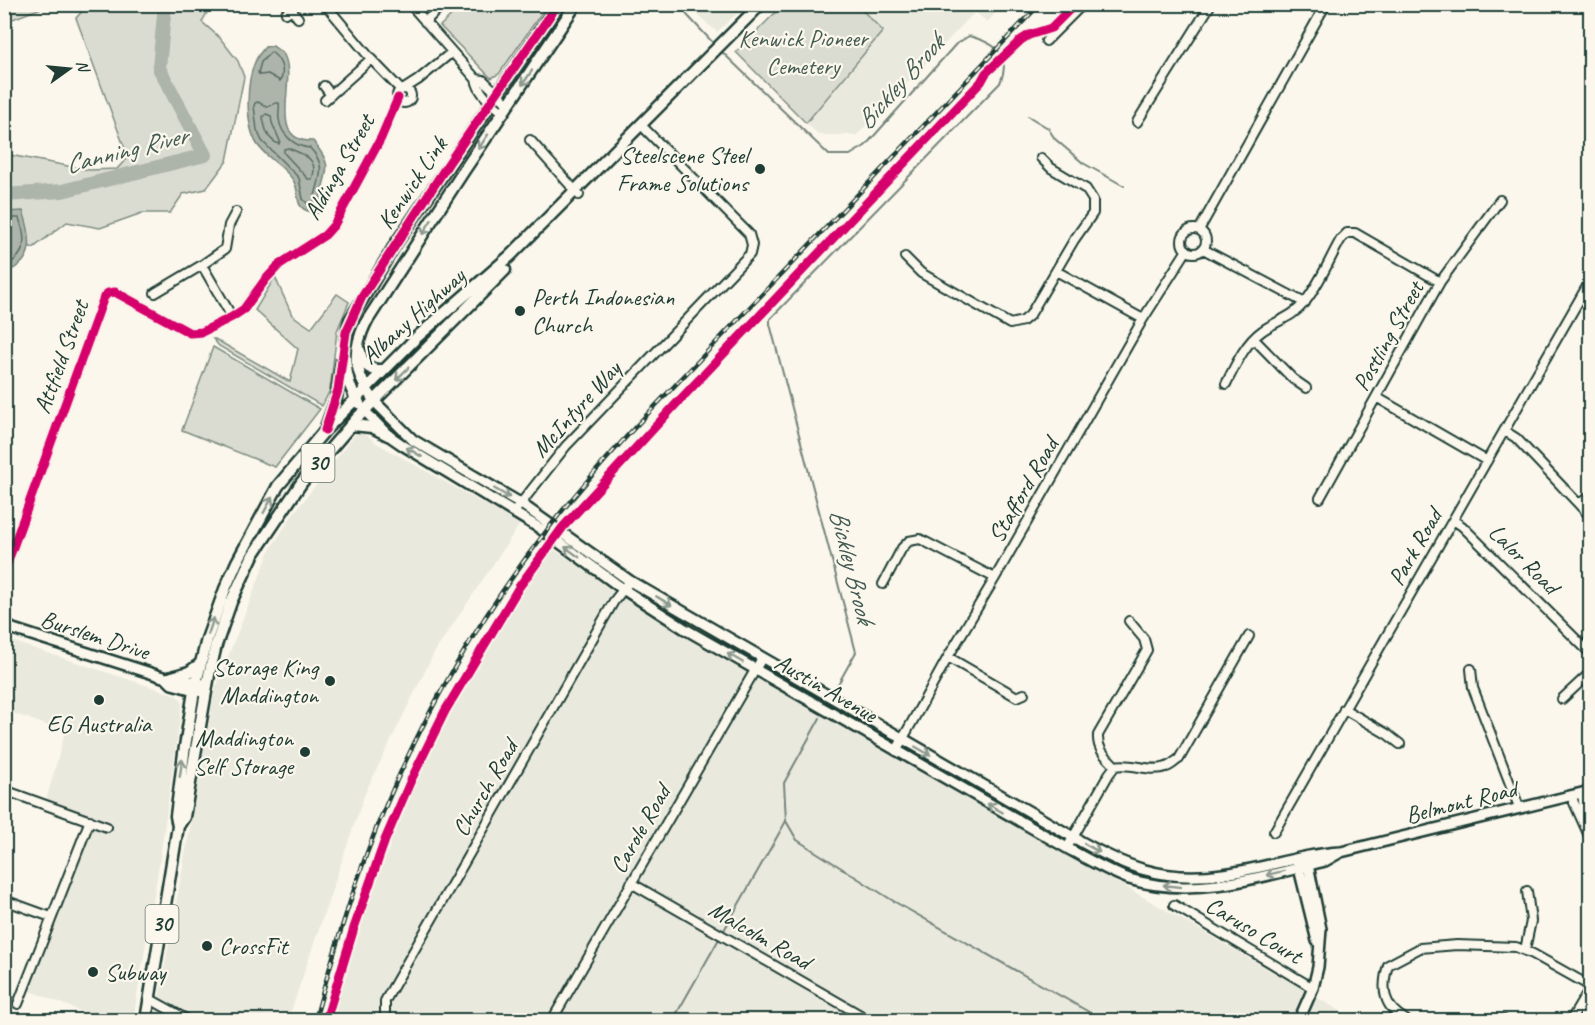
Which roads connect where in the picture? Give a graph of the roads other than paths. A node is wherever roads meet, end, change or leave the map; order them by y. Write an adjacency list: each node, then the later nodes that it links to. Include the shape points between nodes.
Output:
1 (325, 4): 18 (street)
2 (410, 4): 14 (street)
3 (443, 4): 14 (street)
4 (558, 4): 21 (highway, Kenwick Link / 30)
5 (576, 4): 22 (highway, Kenwick Link, one-way to 22)
6 (761, 4): 16 (highway, Albany Highway)
7 (771, 4): 16 (highway, Albany Highway)
8 (1083, 4): 15 (street)
9 (1211, 4): 23 (street)
10 (1316, 4): 11 (street)
11 (1325, 7): 30 (street, Stafford Road)
12 (292, 9): 13 (street)
13 (298, 18)
14 (425, 22): 17 (street)
15 (1046, 41)
16 (727, 44): 24 (highway, Albany Highway)
17 (452, 52): 20 (street, Aldinga Street); 21 (street, via 476,79 477,87)
18 (371, 59): 19 (street, via 328,97); 20 (street)
19 (324, 86)
20 (402, 94): 41 (street, Aldinga Street, via 334,225 320,239 280,264)
21 (494, 98): 22 (street); 43 (highway, Kenwick Link / 30, via 377,272)
22 (506, 109): 44 (highway, Kenwick Link, one-way to 44, via 383,294)
23 (1137, 122)
24 (643, 127): 27 (highway, Albany Highway); 61 (street, McIntyre Way, via 749,234 750,254 566,446)
25 (530, 140): 27 (street)
26 (1041, 158): 35 (street, via 1086,189 1093,200 1093,213)
27 (578, 193): 46 (highway, Albany Highway); 52 (highway, Albany Highway, one-way to 52)
28 (1500, 200): 37 (street, Postling Street)
29 (236, 212): 34 (street, via 229,225 225,249)
30 (1199, 230): 31 (street, via 1206,239); 32 (street, Stafford Road, via 1189,230 1183,237)
31 (1203, 249): 32 (street, via 1195,253); 40 (street)
32 (1187, 250): 42 (street, Stafford Road)
33 (905, 256): 35 (street, via 921,273 1010,324 1030,315)
34 (202, 265): 38 (street); 41 (street)
35 (1056, 271): 42 (street)
36 (1590, 281): 56 (street, Park Road)
37 (1440, 282): 40 (street, via 1355,233 1347,233); 50 (street, Postling Street)
38 (155, 292)
39 (108, 293): 41 (street, Aldinga Street, via 116,292 190,333 208,330); 66 (street, Attfield Street, via 100,303)
40 (1305, 303): 45 (street)
41 (232, 318)
42 (1143, 319): 67 (street, Stafford Road)
43 (346, 332): 51 (highway, Kenwick Link / 30, via 346,364); 55 (highway, 30, via 338,390)
44 (360, 336): 46 (highway, via 363,362); 49 (highway, Kenwick Link, via 357,367)
45 (1254, 339): 47 (street); 48 (street)
46 (384, 370): 49 (highway, Albany Highway)
47 (1226, 384)
48 (1306, 388)
49 (365, 389): 51 (highway, Albany Highway / 30); 52 (highway, Kenwick Link)
50 (1376, 397): 58 (street); 60 (street, Postling Street)
51 (356, 398): 53 (highway, Kenwick Link); 55 (highway, Albany Highway / 30)
52 (375, 402): 53 (highway, Albany Highway / 30); 61 (main road, Austin Avenue, one-way to 61, via 413,440)
53 (365, 411): 54 (highway, Albany Highway / 30); 57 (main road, Austin Avenue)
54 (351, 424): 57 (highway, via 372,427); 82 (highway, Albany Highway / 30, via 302,482 253,555)
55 (324, 430): 77 (highway, Albany Highway / 30, one-way to 55, via 225,589 254,530 284,477)
56 (1505, 430): 58 (street, Park Road); 62 (street)
57 (388, 435): 63 (main road, Austin Avenue, one-way to 57)
58 (1488, 461): 65 (street, Park Road)
59 (1590, 496): 62 (street)
60 (1320, 498)
61 (520, 503): 63 (street, McIntyre Way); 68 (main road, Austin Avenue)
62 (1579, 504): 64 (street)
63 (514, 512): 70 (main road, Austin Avenue, one-way to 63)
64 (1590, 516)
65 (1454, 520): 74 (street, Lalor Road); 85 (street, Park Road)
66 (4, 572)
67 (995, 578): 69 (street, via 920,539 909,541 902,548); 75 (street, Stafford Road)
68 (630, 581): 70 (street, Church Road); 76 (main road, Austin Avenue, one-way to 76)
69 (883, 584)
70 (623, 589): 78 (main road, Austin Avenue, one-way to 70); 114 (street, Church Road, via 385,1001)
71 (1129, 621): 89 (street, via 1144,639 1147,650 1098,735 1101,751)
72 (7, 627): 81 (main road, Burslem Drive)
73 (1249, 636): 89 (street, via 1179,759 1159,768)
74 (1590, 653)
75 (948, 657): 83 (street, via 1017,697); 86 (street, Stafford Road)
76 (762, 658): 78 (street, Carole Road); 86 (main road, Austin Avenue)
77 (200, 664): 81 (highway, via 189,672); 82 (highway, Albany Highway / 30)
78 (755, 669): 88 (main road, Austin Avenue); 102 (street, Carole Road)
79 (1471, 669): 93 (street, via 1473,688)
80 (1590, 673): 84 (street)
81 (169, 677): 82 (main road, Burslem Drive)
82 (201, 688): 110 (highway, Albany Highway / 30, via 184,817 178,826)
83 (1024, 694)
84 (1562, 699)
85 (1344, 709): 87 (street); 97 (street, Park Road)
86 (903, 739): 88 (street, Stafford Road); 98 (main road, Austin Avenue, one-way to 98)
87 (1400, 744)
88 (896, 751): 100 (main road, Austin Avenue, one-way to 88)
89 (1115, 766): 98 (street)
90 (4, 790): 94 (street)
91 (1586, 792): 92 (main road, Belmont Road); 96 (street)
92 (1571, 796): 93 (main road, Belmont Road); 96 (street)
93 (1520, 807): 101 (main road, Belmont Road, via 1341,852 1325,861)
94 (90, 820): 95 (street); 106 (street)
95 (107, 826)
96 (1586, 828): 99 (street)
97 (1274, 832)
98 (1073, 837): 100 (street); 101 (main road, Austin Avenue, one-way to 101, via 1124,864 1170,875 1224,874)
99 (1590, 838)
100 (1067, 848): 101 (main road, Austin Avenue, one-way to 100, via 1207,887 1178,887 1129,878)
101 (1303, 862): 109 (main road, via 1319,947)
102 (631, 883): 115 (street, Carole Road); 116 (street, Malcolm Road)
103 (1527, 891): 107 (street, via 1531,921)
104 (4, 900): 106 (street)
105 (1174, 905): 109 (street, Caruso Court)
106 (51, 917): 111 (street)
107 (1525, 950): 108 (street); 118 (street, via 1457,945 1420,948 1388,965 1383,981 1389,1007)
108 (1590, 987): 121 (street)
109 (1313, 988): 117 (main road)
110 (150, 999): 112 (highway, Albany Highway / 30); 113 (street)
111 (18, 1004)
112 (146, 1020)
113 (188, 1020)
114 (384, 1020)
115 (552, 1020)
116 (869, 1020)
117 (1299, 1020)
118 (1406, 1020)
119 (1491, 1020): 120 (street)
120 (1504, 1020)
121 (1571, 1020)

